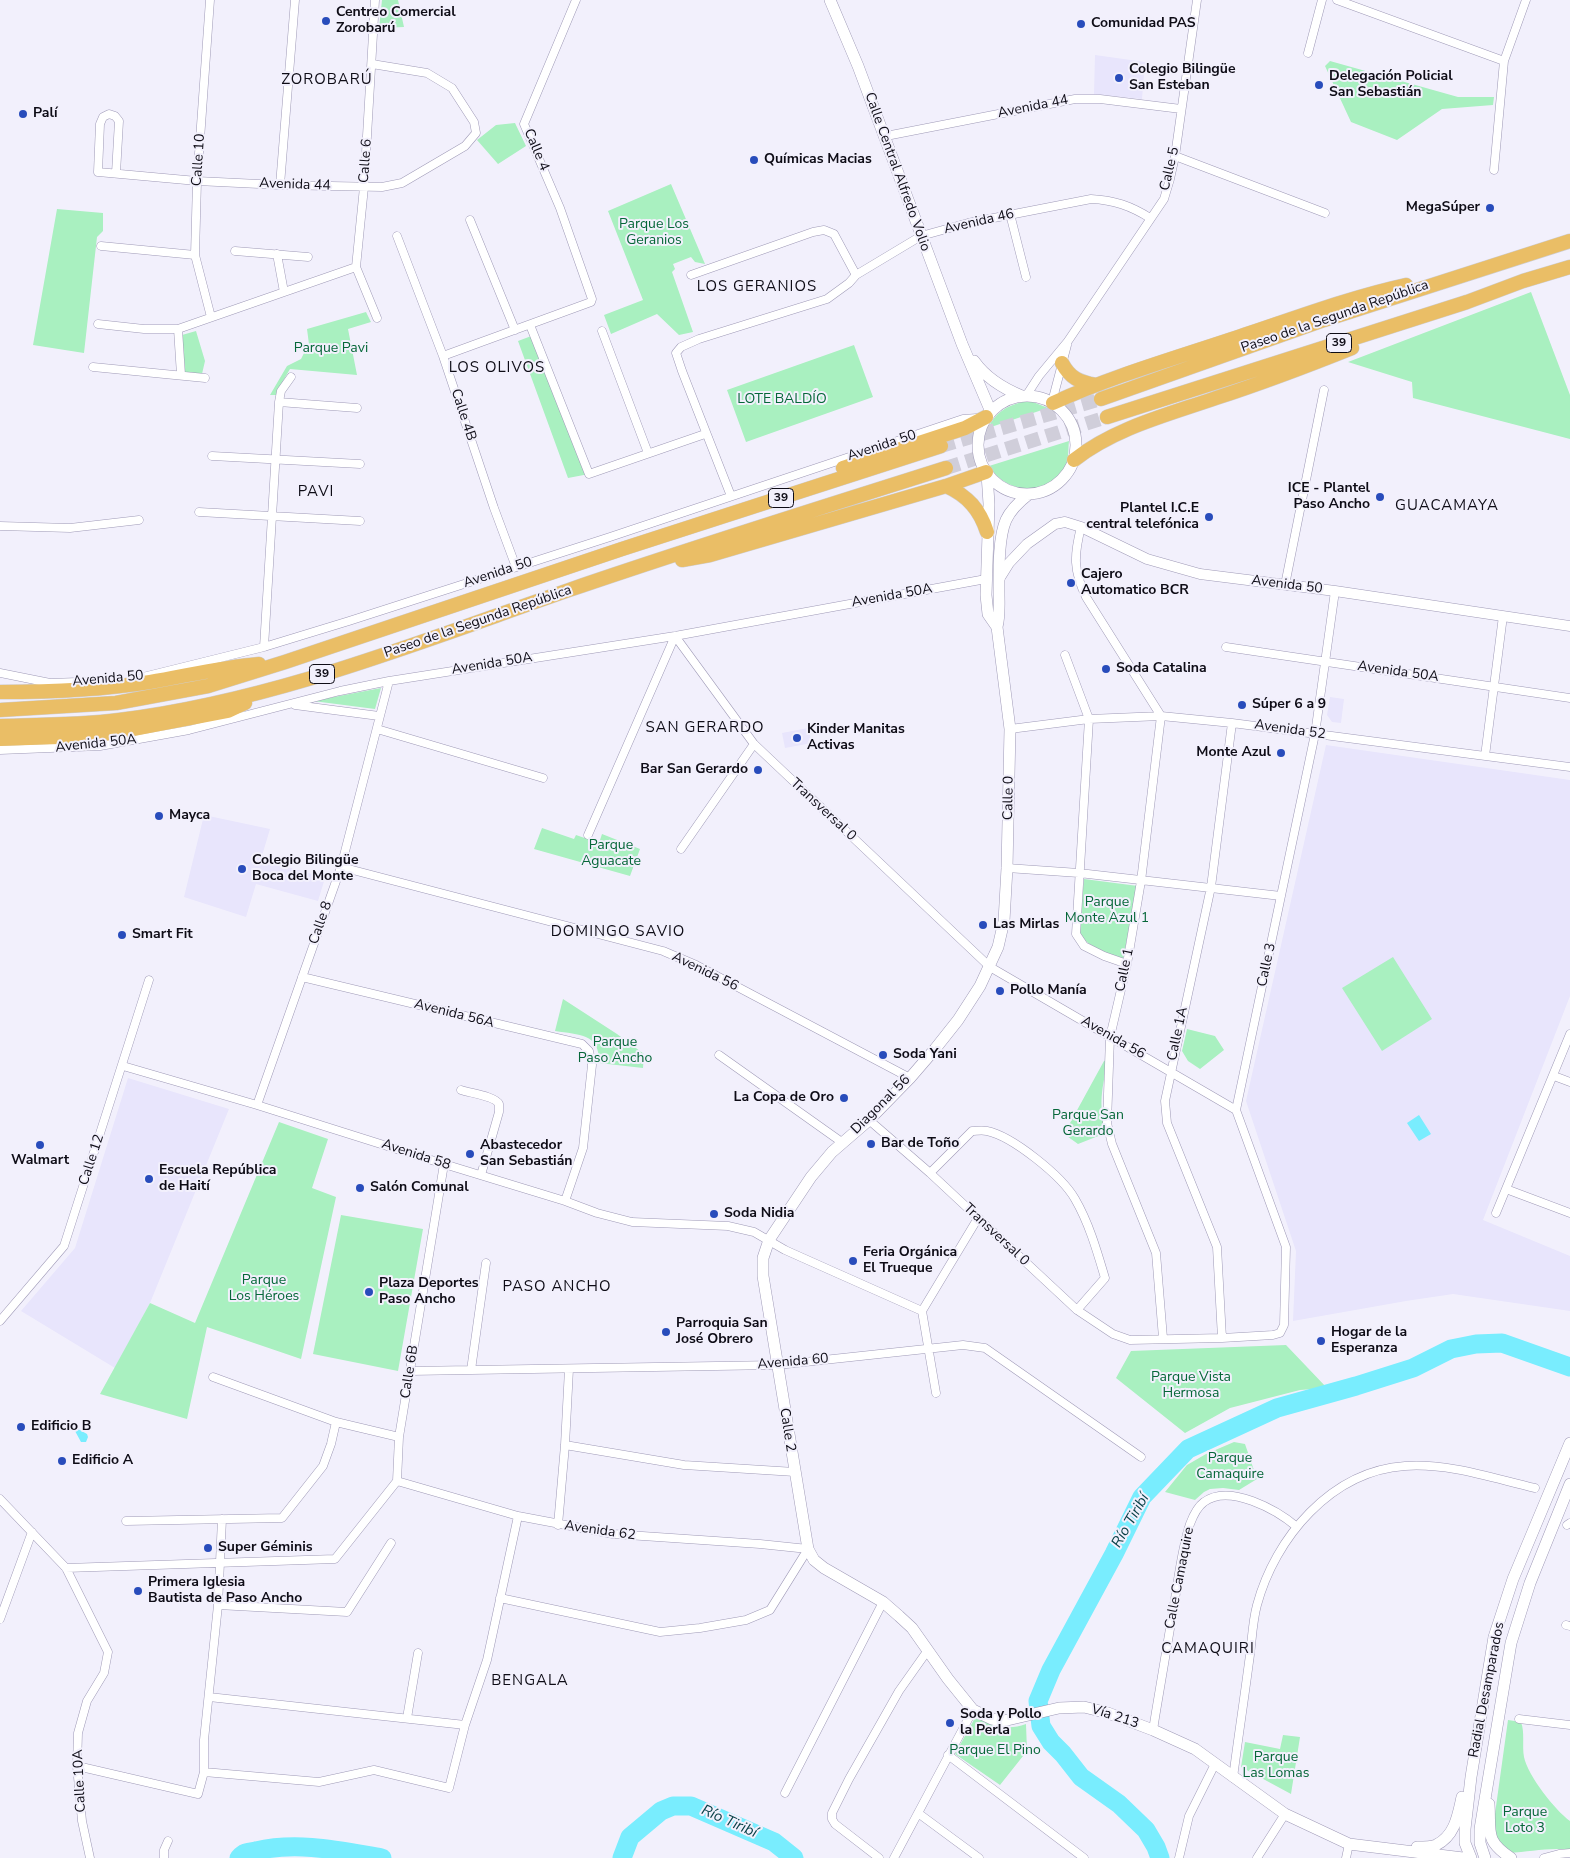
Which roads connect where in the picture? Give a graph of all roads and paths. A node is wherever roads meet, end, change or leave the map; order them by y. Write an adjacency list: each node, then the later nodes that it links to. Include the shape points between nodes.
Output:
1 (210, 0): 18 (street, Calle 10)
2 (295, 0): 19 (street)
3 (375, 0): 12 (street, Calle 6)
4 (576, 0): 44 (street, Calle 4, via 524,124 560,208 592,299)
5 (830, 0): 14 (main road, Calle Central Alfredo Volio)
6 (1198, 0): 13 (street, Calle 5)
7 (1322, 0): 10 (street)
8 (1337, 0): 11 (street)
9 (1526, 0): 11 (street)
10 (1308, 52)
11 (1504, 62): 16 (street)
12 (372, 64): 20 (street, Calle 6); 20 (street, Avenida 44, via 426,73 452,88 474,122 476,133 465,146 402,183 382,188)
13 (1181, 109): 14 (street, Avenida 44, via 1075,99); 15 (street, Calle 5)
14 (886, 136): 26 (main road, Calle Central Alfredo Volio)
15 (1175, 156): 21 (street); 23 (street, Calle 5, via 1164,199)
16 (1494, 170)
17 (116, 174): 17 (street, Avenida 44, via 119,121 109,114 100,124 98,172); 18 (street, Avenida 44)
18 (197, 181): 19 (street, Avenida 44); 31 (street, Calle 10)
19 (280, 185): 20 (street, Avenida 44)
20 (364, 187): 34 (street, Calle 6)
21 (1325, 213)
22 (1010, 214): 23 (street, Avenida 46, via 1091,199 1121,203); 26 (street, Avenida 46); 38 (street)
23 (1150, 218): 48 (street, Calle 5)
24 (470, 220): 46 (street)
25 (397, 236): 50 (street, Calle 4B)
26 (921, 236): 37 (street, Avenida 46); 49 (main road, Calle Central Alfredo Volio)
27 (1570, 241): 33 (highway, Paseo de la Segunda República / 39)
28 (101, 246): 31 (street)
29 (235, 252): 30 (street)
30 (277, 254): 32 (street); 39 (street)
31 (194, 255): 41 (street, Calle 10)
32 (308, 257)
33 (1488, 266): 56 (highway, via 1370,293); 59 (highway, Paseo de la Segunda República / 39)
34 (356, 267): 39 (street); 42 (street, Calle 6)
35 (1570, 267): 40 (highway, Paseo de la Segunda República / 39)
36 (691, 275): 37 (street, via 824,230 834,234)
37 (856, 275): 65 (street, Avenida 46, via 826,299 680,347 676,353)
38 (1026, 277)
39 (284, 292): 41 (street)
40 (1467, 302): 64 (highway, Paseo de la Segunda República / 39); 70 (highway, via 1331,356 1145,423 1106,439)
41 (211, 318): 45 (street)
42 (377, 318)
43 (98, 324): 45 (street)
44 (530, 325): 46 (street); 67 (street, via 589,474)
45 (178, 329): 53 (street)
46 (515, 330): 50 (street)
47 (602, 331): 67 (street)
48 (1068, 341): 51 (street, Calle 5); 58 (street, Calle 5)
49 (962, 344): 58 (main road, Calle Central Alfredo Volio, via 989,378); 63 (main road, Calle Central Alfredo Volio)
50 (443, 356): 87 (street, Calle 4B)
51 (1062, 363): 56 (highway, via 1073,378); 61 (street, Calle 5)
52 (94, 367): 53 (street)
53 (181, 375): 55 (street)
54 (290, 377): 60 (street, via 281,391)
55 (204, 378)
56 (1096, 385): 61 (highway)
57 (1324, 390): 91 (street)
58 (1024, 396): 61 (main road); 63 (main road, via 1000,404)
59 (1101, 399)
60 (279, 402): 62 (street); 69 (street)
61 (1053, 403): 70 (main road, via 1074,428)
62 (358, 408)
63 (989, 414): 73 (main road, via 979,432 978,448); 76 (street, Avenida 50, via 963,419); 85 (highway, via 965,428 734,504)
64 (1107, 418)
65 (705, 434): 67 (street); 76 (street)
66 (941, 446): 85 (highway, Paseo de la Segunda República / 39)
67 (648, 453)
68 (212, 456): 69 (street)
69 (276, 458): 71 (street); 78 (street)
70 (1074, 460): 75 (main road, via 1061,480 1052,487)
71 (360, 464)
72 (946, 468): 88 (highway, Paseo de la Segunda República / 39)
73 (986, 473): 74 (highway); 75 (main road, via 1006,489); 83 (main road, Calle 0)
74 (946, 486): 83 (highway, via 968,499 977,509); 88 (highway, via 710,555)
75 (1029, 494): 84 (main road, Calle 0, via 1013,508 1006,521)
76 (731, 496): 87 (street, Avenida 50)
77 (199, 512): 78 (street)
78 (272, 516): 80 (street); 98 (street)
79 (139, 520): 81 (street, via 70,528)
80 (360, 521)
81 (0, 526)
82 (1081, 527): 86 (street, Avenida 50, via 1065,522 1056,524); 91 (street, Avenida 50, via 1147,559 1170,566 1200,574); 111 (street, via 1075,567 1080,584)
83 (987, 532): 90 (main road, Calle 0)
84 (1002, 546): 86 (street); 89 (main road, Calle 0)
85 (622, 549): 100 (highway, Paseo de la Segunda República / 39)
86 (1021, 550): 89 (street, Avenida 50)
87 (516, 567): 98 (street, Avenida 50)
88 (632, 569): 105 (highway, Paseo de la Segunda República / 39)
89 (999, 578): 95 (main road, Calle 0)
90 (986, 579): 95 (main road, Calle 0, via 988,614); 96 (street, Avenida 50A)
91 (1285, 585): 92 (street, Avenida 50)
92 (1335, 590): 93 (street, Avenida 50); 101 (street, Calle 3)
93 (1503, 616): 94 (street, Avenida 50); 104 (street)
94 (1570, 626)
95 (997, 627): 116 (main road, Calle 0)
96 (675, 636): 103 (street, Avenida 50A); 119 (street, Transversal 0); 124 (street)
97 (1226, 646): 101 (street, Avenida 50A)
98 (264, 647): 102 (street, Avenida 50, via 206,663 120,680 50,683)
99 (1065, 655): 112 (street)
100 (285, 662): 106 (highway, via 232,666 109,688); 109 (highway, Paseo de la Segunda República / 39, via 208,686 154,697 116,703)
101 (1326, 662): 104 (street, Avenida 50A); 117 (street, Calle 3)
102 (0, 673)
103 (389, 681): 108 (street, Avenida 50A); 110 (street, Calle 8)
104 (1494, 687): 107 (street, Avenida 50A); 121 (street)
105 (274, 689): 114 (highway, Paseo de la Segunda República / 39, via 116,721); 118 (highway, via 228,711 124,731)
106 (0, 692)
107 (1570, 698)
108 (290, 704): 110 (street); 120 (street, Avenida 50A, via 189,730 100,746)
109 (0, 710)
110 (380, 716): 115 (street, Calle 8)
111 (1161, 716): 112 (street, Avenida 52); 113 (street, Avenida 52); 129 (street, Calle 1)
112 (1089, 719): 116 (street, Avenida 52); 128 (street)
113 (1232, 723): 117 (street, Avenida 52); 130 (street, Calle 1A)
114 (0, 726)
115 (377, 729): 123 (street); 126 (street, Calle 8)
116 (1010, 729): 127 (main road, Calle 0)
117 (1315, 734): 121 (street, Avenida 52); 131 (street, Calle 3)
118 (0, 740)
119 (754, 744): 125 (street); 133 (street, Transversal 0)
120 (0, 750)
121 (1485, 756): 122 (street, Avenida 52)
122 (1570, 768)
123 (543, 778)
124 (588, 835)
125 (681, 849)
126 (340, 867): 134 (street, Calle 8); 142 (street, Avenida 56, via 663,951 696,965)
127 (1007, 868): 128 (street); 133 (main road, Calle 0, via 1004,921)
128 (1079, 873): 129 (street); 132 (street, via 1076,934 1084,946)
129 (1141, 881): 130 (street); 132 (street, Calle 1)
130 (1211, 887): 131 (street); 140 (street, Calle 1A)
131 (1281, 896): 146 (street, Calle 3)
132 (1127, 964): 137 (street, Calle 1)
133 (990, 968): 137 (street, Avenida 56); 142 (main road, Diagonal 56, via 958,1020)
134 (302, 977): 145 (street, Calle 8); 153 (street, Avenida 56A, via 582,1044 589,1051 592,1065 583,1148)
135 (149, 980): 139 (street, Calle 12)
136 (1570, 1034): 141 (street)
137 (1110, 1037): 140 (street, Avenida 56); 162 (street, Calle 1, via 1106,1124 1156,1254)
138 (719, 1055): 148 (street)
139 (123, 1066): 145 (street, Avenida 58); 161 (street, Calle 12, via 64,1246)
140 (1170, 1070): 146 (street, Avenida 56); 163 (street, Calle 1A, via 1165,1101 1167,1123 1217,1247)
141 (1554, 1076): 143 (street); 152 (street)
142 (910, 1078): 147 (main road, Diagonal 56)
143 (1570, 1082)
144 (461, 1090): 151 (street, via 490,1098 499,1105)
145 (258, 1105): 149 (street, Avenida 58)
146 (1236, 1110): 163 (street, via 1286,1247 1284,1325 1273,1335)
147 (869, 1120): 148 (main road, Diagonal 56); 150 (street, Transversal 0)
148 (843, 1143): 157 (main road, Diagonal 56, via 815,1171)
149 (444, 1164): 151 (street, Avenida 58); 168 (street, Calle 6B)
150 (930, 1173): 156 (street, Transversal 0); 159 (street, via 972,1131 987,1131 1015,1142 1052,1173 1074,1197 1095,1242 1105,1278)
151 (481, 1176): 153 (street, Avenida 58)
152 (1506, 1189): 154 (street); 155 (street)
153 (565, 1201): 157 (street, Avenida 58, via 632,1222 728,1226 754,1232)
154 (1496, 1213)
155 (1570, 1213)
156 (978, 1218): 159 (street, Transversal 0); 160 (street)
157 (770, 1240): 160 (street, Avenida 58, via 785,1250); 165 (main road, Calle 2, via 763,1258 763,1276)
158 (486, 1262): 167 (street)
159 (1077, 1310): 162 (street, Transversal 0, via 1113,1334 1130,1340)
160 (922, 1311): 164 (street)
161 (0, 1321)
162 (1163, 1338): 163 (street)
163 (1222, 1338)
164 (929, 1348): 165 (street, Avenida 60); 170 (street); 175 (street, Avenida 60, via 963,1345 985,1348)
165 (777, 1365): 166 (street, Avenida 60); 176 (main road, Calle 2)
166 (570, 1369): 167 (street, Avenida 60); 174 (street)
167 (471, 1370): 168 (street, Avenida 60)
168 (410, 1371): 172 (street, Calle 6B)
169 (212, 1377): 171 (street)
170 (936, 1392)
171 (336, 1422): 172 (street); 182 (street, via 323,1466 282,1518)
172 (399, 1437): 177 (street, Calle 6B)
173 (1570, 1443): 208 (main road, Radial Desamparados, via 1513,1579 1494,1637)
174 (566, 1445): 176 (street, via 684,1465); 184 (street)
175 (1142, 1457)
176 (794, 1472): 188 (main road, Calle 2)
177 (397, 1481): 181 (street, Avenida 62); 189 (street, via 335,1559)
178 (1570, 1484): 210 (main road, Radial Desamparados, via 1530,1583 1511,1643)
179 (1534, 1488): 185 (street, via 1454,1469 1404,1466 1361,1477 1336,1490)
180 (0, 1499): 186 (street, Calle 10A)
181 (518, 1516): 184 (street, Avenida 62); 191 (street)
182 (222, 1518): 183 (street); 189 (street)
183 (126, 1521)
184 (558, 1525): 188 (street, Avenida 62, via 613,1534)
185 (1297, 1527): 203 (street, Calle Camaquire, via 1283,1515 1262,1505 1230,1496 1215,1496 1203,1502 1196,1511 1184,1546); 209 (street, via 1268,1575 1257,1606)
186 (32, 1532): 190 (street, Calle 10A); 194 (street)
187 (391, 1544): 193 (street, via 347,1612)
188 (808, 1549): 191 (street, via 770,1610 746,1620 700,1628 660,1632); 192 (main road, Vía 213, via 824,1568)
189 (220, 1564): 190 (street); 193 (street)
190 (66, 1568): 206 (street, Calle 10A, via 108,1652 104,1673 87,1701 78,1733)
191 (500, 1598): 202 (street, via 487,1660)
192 (883, 1602): 195 (main road, Vía 213, via 912,1628); 211 (street)
193 (218, 1605): 197 (street)
194 (0, 1618)
195 (928, 1650): 198 (main road, Vía 213); 222 (street, via 899,1691 832,1813 835,1824)
196 (418, 1653): 199 (street)
197 (209, 1697): 199 (street); 207 (street)
198 (973, 1710): 203 (main road, Vía 213, via 1003,1721 1059,1708 1084,1707); 204 (street)
199 (407, 1718): 202 (street)
200 (1519, 1719): 201 (street)
201 (1570, 1725)
202 (465, 1726): 207 (street, via 449,1788 374,1770 319,1782)
203 (1152, 1730): 205 (main road, Vía 213, via 1195,1749)
204 (948, 1756): 212 (street); 225 (street)
205 (1215, 1764): 209 (main road, Vía 213); 226 (street, via 1189,1816)
206 (77, 1766): 207 (street, via 198,1794); 220 (street, Calle 10A, via 82,1821)
207 (204, 1772)
208 (1471, 1777): 214 (main road, via 1463,1793); 230 (main road, Radial Desamparados, via 1465,1830 1465,1843)
209 (1233, 1778): 213 (main road, Vía 213)
210 (1488, 1783): 231 (main road, Radial Desamparados, via 1480,1829 1480,1844); 232 (main road, via 1490,1837 1495,1846)
211 (785, 1793)
212 (918, 1813): 223 (street); 224 (street)
213 (1285, 1814): 216 (main road, Vía 213); 227 (street)
214 (1455, 1825): 217 (main road, via 1435,1845); 219 (main road, via 1446,1847)
215 (168, 1841): 221 (street)
216 (1348, 1844): 217 (main road, Vía 213); 228 (street)
217 (1394, 1850): 219 (main road, Vía 213)
218 (1564, 1855): 233 (street)
219 (1436, 1856): 229 (main road, Vía 213)
220 (90, 1858)
221 (164, 1858)
222 (879, 1858)
223 (894, 1858)
224 (979, 1858)
225 (1084, 1858)
226 (1179, 1858)
227 (1257, 1858)
228 (1346, 1858)
229 (1462, 1858)
230 (1471, 1858)
231 (1485, 1858)
232 (1511, 1858)
233 (1544, 1858)

